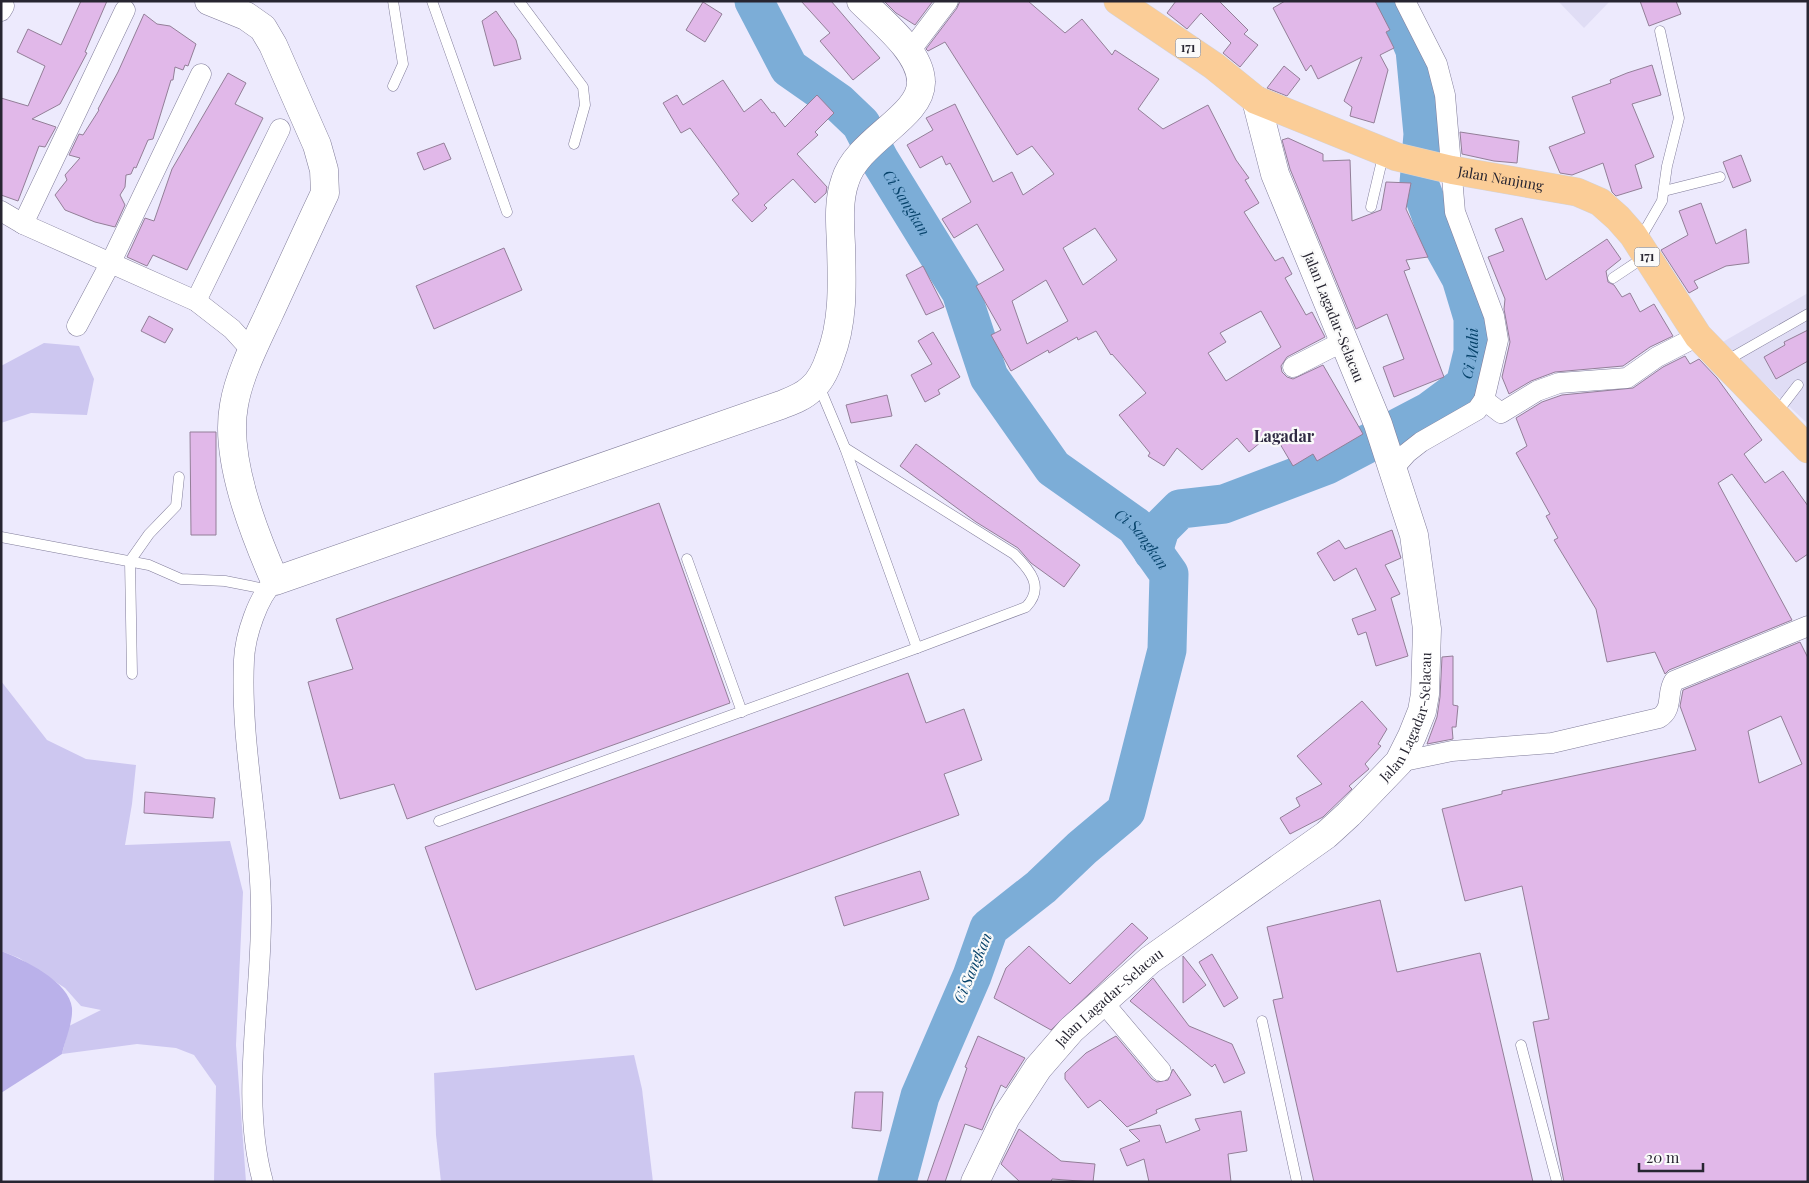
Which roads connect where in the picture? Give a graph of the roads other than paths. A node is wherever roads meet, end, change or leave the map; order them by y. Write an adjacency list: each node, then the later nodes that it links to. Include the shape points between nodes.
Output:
1 (209, 1): 33 (street, via 246,16 263,28 317,145 324,170 325,193)
2 (393, 1): 13 (lane, via 403,64)
3 (432, 1): 23 (lane)
4 (518, 1): 16 (lane, via 583,86 585,105)
5 (861, 1): 11 (street)
6 (948, 1): 11 (street)
7 (1118, 1): 14 (main road, Jalan Nanjung / 171, via 1214,66)
8 (1406, 1): 18 (street, via 1437,64 1445,95)
9 (125, 10): 24 (street)
10 (1660, 31): 20 (lane, via 1678,118)
11 (910, 51): 36 (street, via 921,78 920,93 911,108 855,159 844,181 840,203 842,271 838,332)
12 (201, 74): 26 (street)
13 (393, 86)
14 (1256, 100): 17 (main road, Jalan Nanjung / 171); 32 (street, Jalan Lagadar-Selacau, via 1275,174)
15 (280, 129): 28 (street)
16 (574, 144)
17 (1390, 154): 18 (main road, Jalan Nanjung / 171); 21 (lane)
18 (1452, 170): 25 (main road, Jalan Nanjung / 171, via 1590,196 1618,218); 38 (street, via 1455,212 1497,328 1496,352)
19 (1720, 177): 20 (lane)
20 (1664, 191): 25 (lane)
21 (1371, 207)
22 (1, 210): 24 (street)
23 (507, 212)
24 (23, 224): 26 (street)
25 (1642, 249): 27 (lane); 31 (main road, Jalan Nanjung / 171)
26 (111, 262): 28 (street); 30 (street)
27 (1613, 278)
28 (196, 301): 33 (street, via 232,329)
29 (1808, 314): 34 (lane)
30 (77, 326)
31 (1698, 336): 34 (main road, Jalan Nanjung / 171); 38 (street, via 1657,357 1627,378 1559,383 1537,391 1501,413)
32 (1344, 341): 35 (street); 42 (street, Jalan Lagadar-Selacau)
33 (252, 352): 47 (street, via 234,406 233,450)
34 (1723, 363): 39 (main road, Jalan Nanjung / 171)
35 (1293, 367)
36 (818, 382): 40 (lane); 47 (street, via 781,406)
37 (1798, 385): 39 (lane)
38 (1484, 400): 42 (street, via 1476,410 1421,442)
39 (1774, 415): 41 (main road, Jalan Nanjung / 171)
40 (845, 448): 49 (lane); 49 (lane, via 1014,554 1030,570 1036,584 1033,599 1026,607)
41 (1808, 449)
42 (1392, 470): 52 (street, Jalan Lagadar-Selacau, via 1414,535 1428,651 1422,711)
43 (179, 477): 46 (lane, via 176,506 149,534)
44 (1, 537): 46 (lane)
45 (687, 559): 51 (lane)
46 (130, 561): 47 (lane, via 149,565 181,579); 50 (lane)
47 (270, 585): 58 (street, via 256,613 244,659 245,735 261,906 254,1144)
48 (1808, 626): 52 (street, via 1674,681 1670,705 1659,718 1552,743 1452,751)
49 (918, 648): 51 (lane)
50 (132, 674)
51 (742, 712): 53 (lane)
52 (1399, 762): 54 (street, Jalan Lagadar-Selacau, via 1326,835 1150,960)
53 (439, 821)
54 (1102, 1001): 57 (street); 59 (street, Jalan Lagadar-Selacau, via 1038,1068 1006,1117)
55 (1262, 1021): 60 (lane)
56 (1521, 1045): 61 (lane)
57 (1161, 1072)
58 (263, 1182)
59 (975, 1182)
60 (1298, 1182)
61 (1558, 1182)

